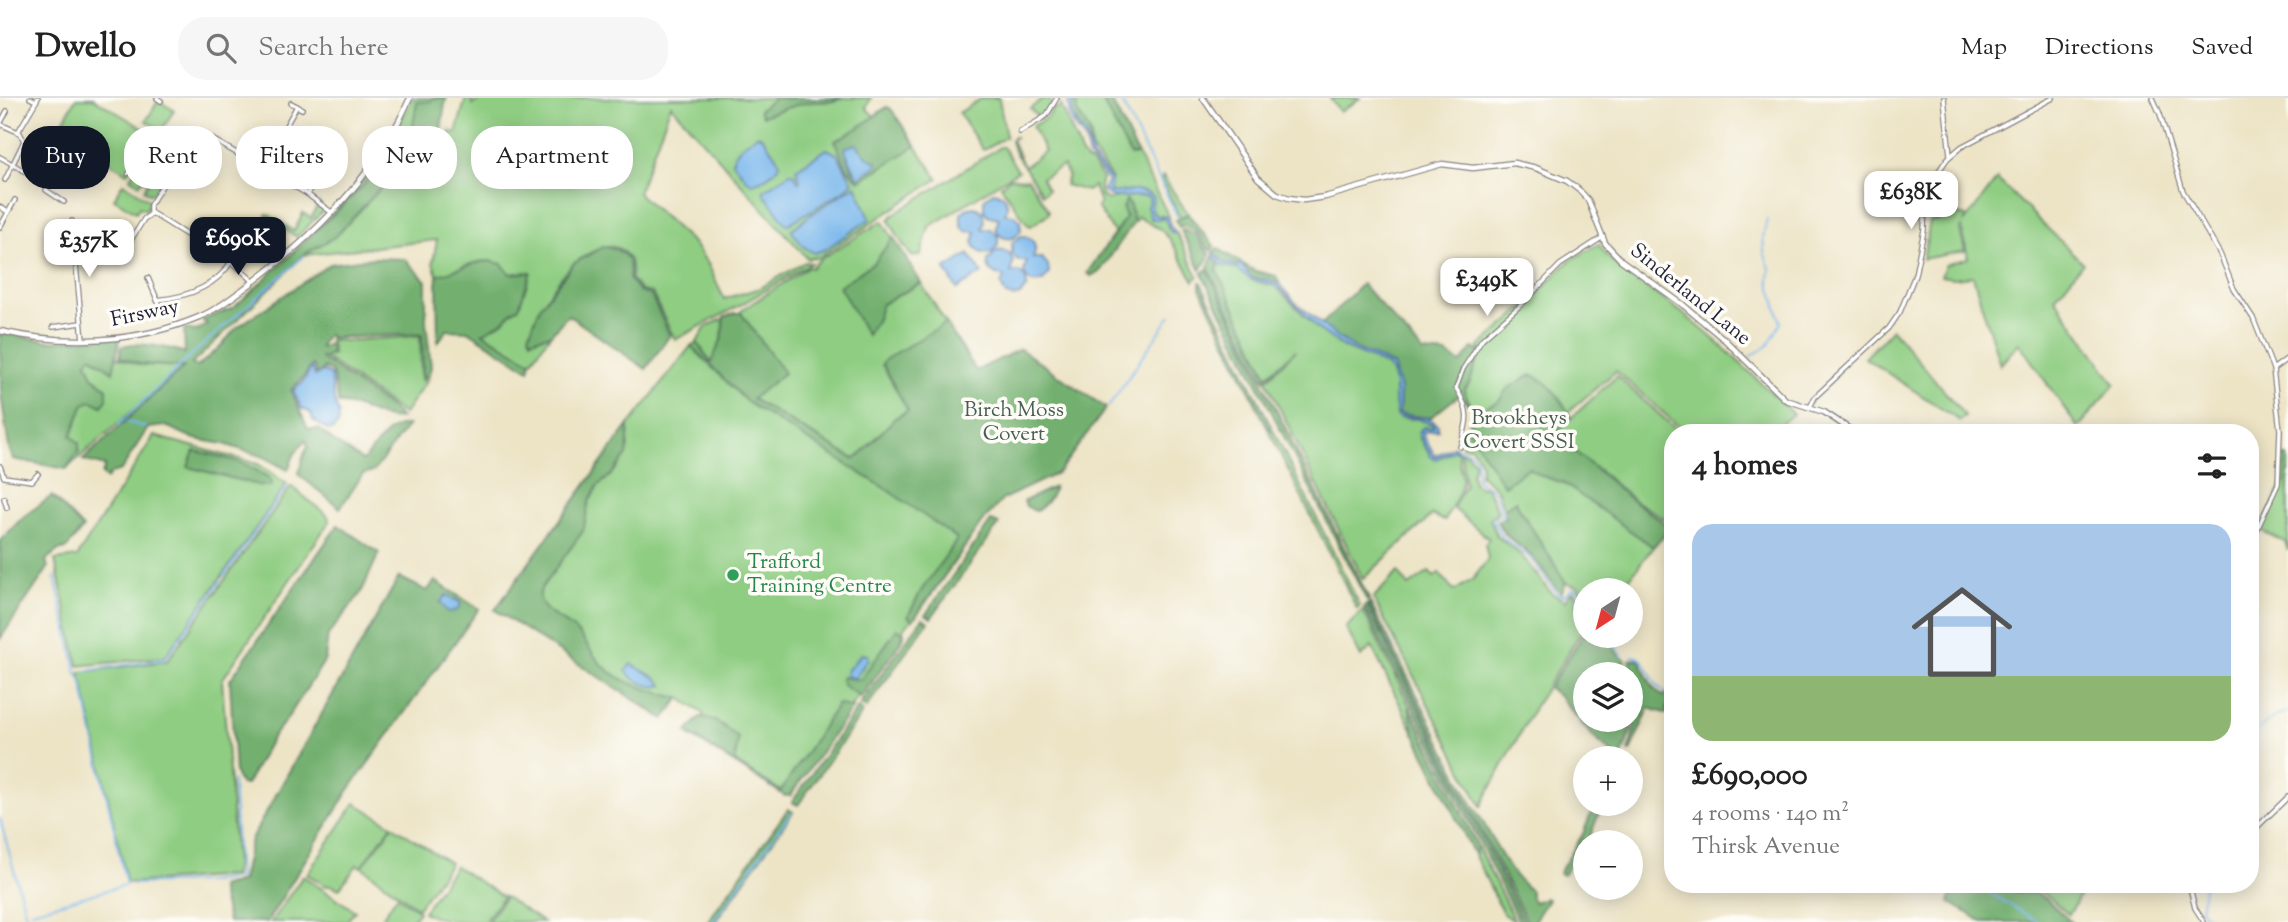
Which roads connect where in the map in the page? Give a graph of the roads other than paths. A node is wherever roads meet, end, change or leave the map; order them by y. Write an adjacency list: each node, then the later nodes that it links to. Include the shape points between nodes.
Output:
1 (30, 98): 8 (street)
2 (410, 98): 30 (street, Firsway, via 377,158)
3 (1057, 98): 15 (street, via 1046,116)
4 (1203, 98): 34 (street, Sinderland Lane, via 1258,178 1283,197 1314,199 1436,164 1474,168 1514,163 1546,172 1579,190 1592,207)
5 (1944, 98): 16 (street)
6 (2053, 98): 16 (street)
7 (2153, 98): 46 (street, via 2183,191 2253,318)
8 (37, 100): 14 (street)
9 (291, 103): 10 (street)
10 (297, 106): 11 (street); 13 (street)
11 (302, 109)
12 (7, 111): 14 (street, via 0,124)
13 (286, 126)
14 (18, 132): 18 (street, via 24,145)
15 (1020, 132)
16 (1950, 155): 47 (street, via 1928,187 1915,275 1900,312)
17 (0, 157): 18 (street)
18 (13, 165): 19 (street); 20 (street)
19 (21, 169)
20 (5, 180)
21 (46, 189): 27 (street)
22 (161, 189): 31 (street, via 150,205)
23 (298, 189): 25 (street)
24 (310, 189): 25 (street)
25 (307, 194): 30 (street)
26 (15, 200): 29 (street)
27 (64, 202)
28 (0, 207): 29 (street)
29 (8, 212): 33 (street)
30 (331, 212): 40 (street, Firsway)
31 (151, 214): 36 (street, via 131,242); 37 (street)
32 (72, 221): 41 (street)
33 (0, 227)
34 (1603, 237): 47 (street, Sinderland Lane, via 1621,260 1725,340 1782,397); 49 (street, via 1560,265 1473,351 1456,388 1468,412)
35 (255, 241): 38 (street)
36 (124, 242)
37 (231, 262): 38 (street); 39 (street, via 212,283 158,302)
38 (239, 267): 40 (street)
39 (148, 278)
40 (253, 281): 44 (street, Firsway, via 219,306 186,322 130,336)
41 (81, 323): 42 (street); 44 (street)
42 (53, 327)
43 (0, 331): 44 (street, Firsway)
44 (83, 340)
45 (2288, 358): 46 (street)
46 (2273, 369): 54 (street, via 2280,430 2278,484)
47 (1810, 407): 48 (street, Sinderland Lane)
48 (1842, 424)
49 (1460, 447)
50 (0, 466): 51 (street, via 8,478 30,481)
51 (38, 474)
52 (3, 501): 53 (street)
53 (7, 508)
54 (2259, 525)
55 (2288, 797): 56 (street)
56 (2259, 825)
57 (2191, 893): 58 (street)
58 (2204, 922)

